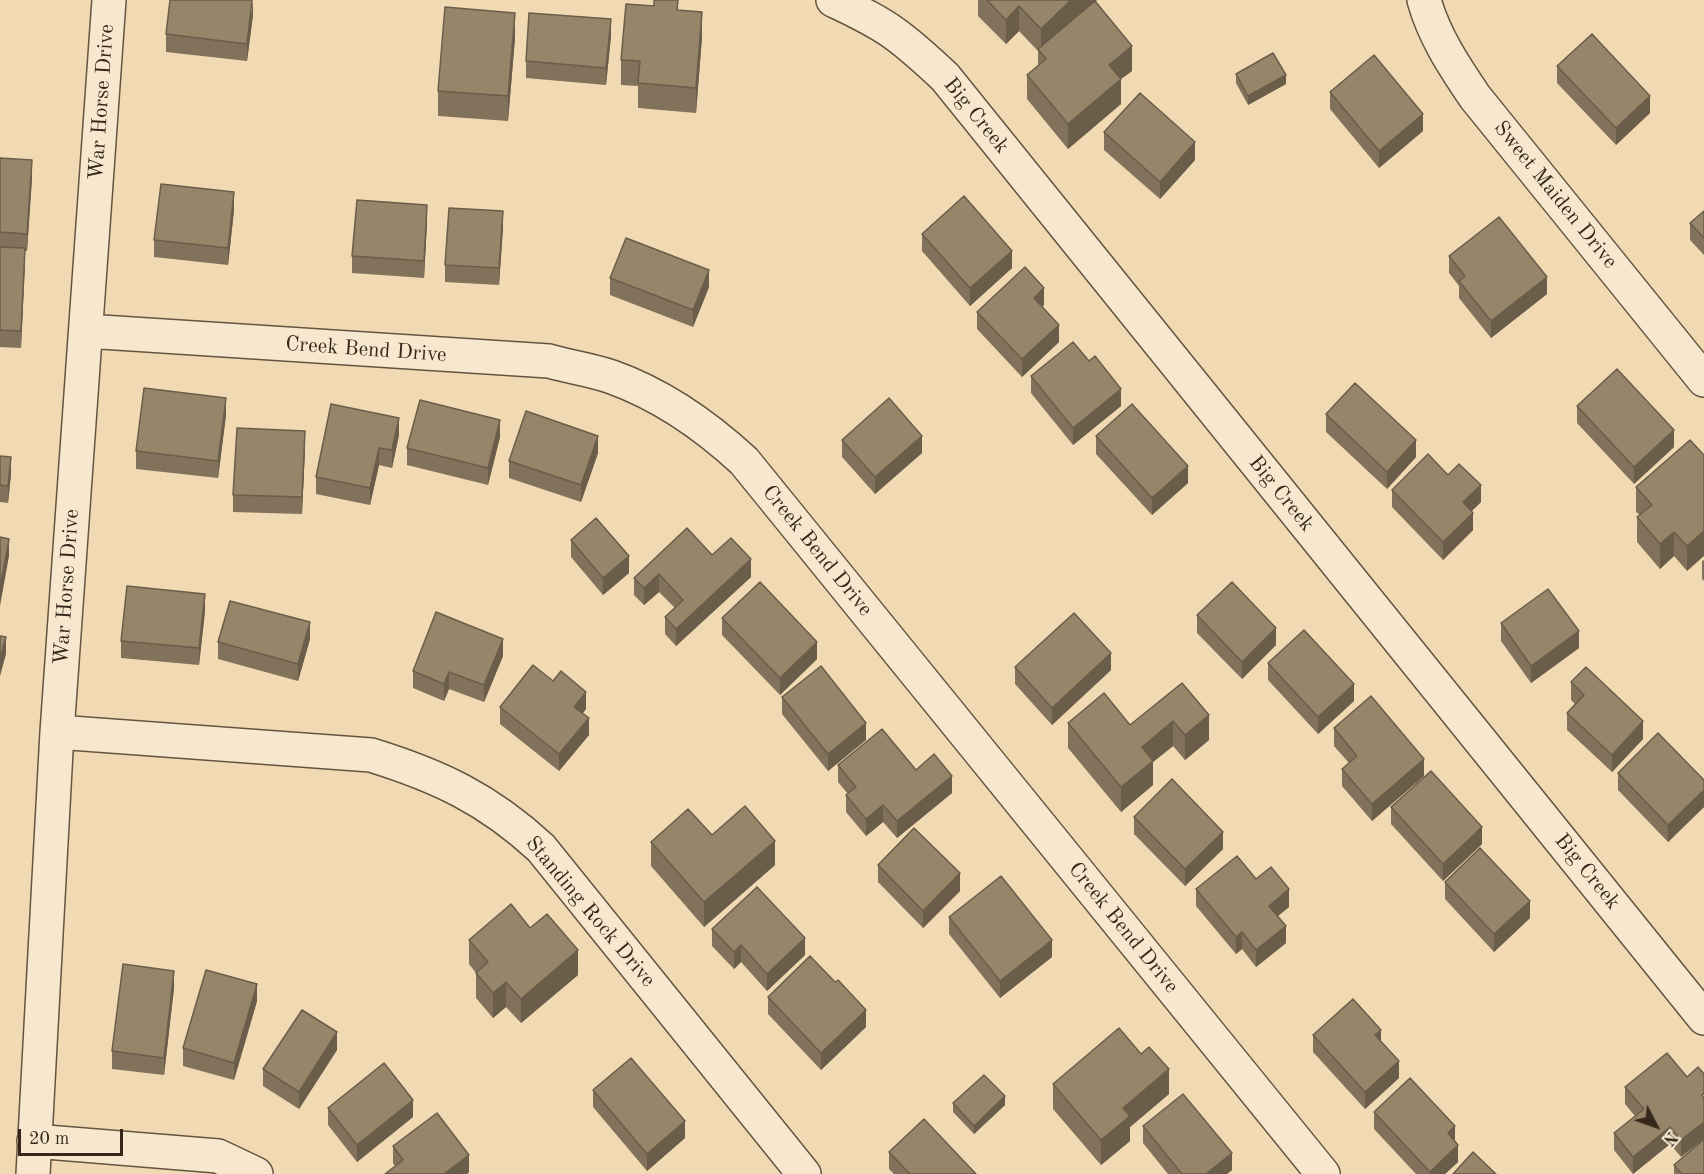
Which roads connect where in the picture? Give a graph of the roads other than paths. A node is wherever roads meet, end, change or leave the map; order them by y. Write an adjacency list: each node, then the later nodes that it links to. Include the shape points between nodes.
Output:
1 (109, 0): 4 (street, War Horse Drive)
2 (833, 0): 7 (street, Big Creek, via 895,34 945,77)
3 (1424, 0): 5 (street, Sweet Maiden Drive, via 1439,39 1475,96)
4 (86, 331): 6 (street, War Horse Drive); 12 (street, Creek Bend Drive, via 549,362 610,377 668,402 744,461)
5 (1704, 380)
6 (57, 732): 8 (street, War Horse Drive); 11 (street, Standing Rock Drive, via 371,755 473,796 517,826 540,848)
7 (1704, 1018)
8 (34, 1141): 9 (street, War Horse Drive); 10 (street, via 218,1156)
9 (33, 1174)
10 (256, 1174)
11 (804, 1174)
12 (1323, 1174)

